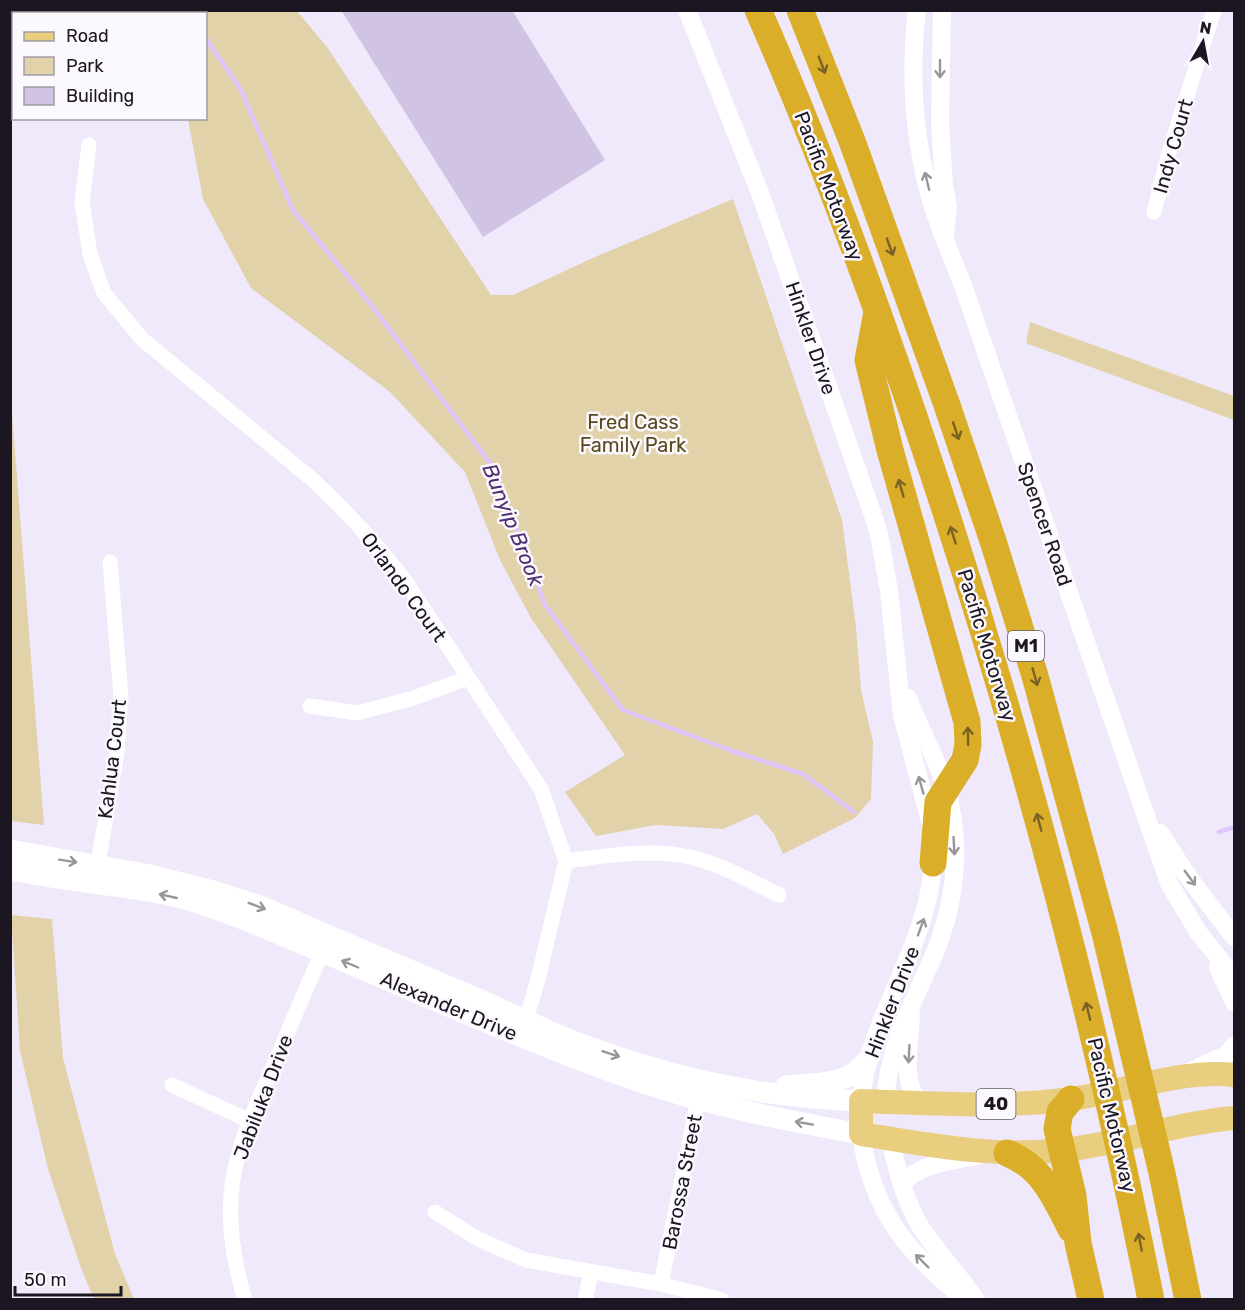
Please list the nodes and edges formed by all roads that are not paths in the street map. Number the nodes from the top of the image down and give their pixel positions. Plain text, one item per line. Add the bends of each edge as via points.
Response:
1 (687, 10) edge
2 (758, 10) edge
3 (800, 10) edge
4 (917, 10) edge
5 (942, 10) edge
6 (1214, 10) edge
7 (89, 145) dead end
8 (1154, 212) dead end
9 (945, 236) junction
10 (877, 311) junction
11 (110, 562) dead end
12 (898, 674) junction
13 (467, 678) junction
14 (310, 706) dead end
15 (946, 789) junction
16 (1146, 812) junction
17 (10, 850) edge
18 (566, 861) junction
19 (933, 863) junction
20 (10, 869) edge
21 (96, 875) junction
22 (779, 895) dead end
23 (1198, 932) junction
24 (1234, 938) edge
25 (326, 944) junction
26 (1234, 977) edge
27 (912, 1002) junction
28 (1234, 1002) edge
29 (521, 1028) junction
30 (1234, 1046) edge
31 (868, 1060) junction
32 (1234, 1075) edge
33 (1175, 1079) junction
34 (172, 1085) dead end
35 (706, 1088) junction
36 (1071, 1099) junction
37 (873, 1102) junction
38 (921, 1103) junction
39 (1234, 1118) edge
40 (250, 1121) junction
41 (861, 1134) junction
42 (890, 1139) junction
43 (1070, 1149) junction
44 (997, 1153) junction
45 (902, 1184) junction
46 (435, 1212) dead end
47 (1078, 1243) junction
48 (591, 1273) junction
49 (661, 1284) junction
50 (245, 1299) edge
51 (585, 1299) edge
52 (722, 1299) edge
53 (966, 1299) edge
54 (976, 1299) edge
55 (1091, 1299) edge
56 (1151, 1299) edge
57 (1188, 1299) edge

1 - 12 street, Hinkler Drive via 760,193 873,515 890,591
2 - 10 highway, Pacific Motorway / M1
3 -> 57 highway, Pacific Motorway / M1 via 852,141 947,405 1035,676 1105,933
9 -> 4 street, Spencer Road via 925,176 914,115
5 -> 9 street, Spencer Road via 940,121 948,207
6 - 8 street, Indy Court
7 - 13 street, Orlando Court via 82,202 90,255 111,303 142,339 313,480 353,519 406,582
9 - 16 street, Spencer Road
15 -> 10 highway via 967,755 967,722 868,360
56 -> 10 highway, Pacific Motorway / M1 via 1104,1074 1010,715 950,523
11 - 21 street, Kahlua Court via 121,696 117,753
12 - 15 street, Hinkler Drive
19 -> 12 street, Hinkler Drive via 929,815 904,724
13 - 14 street via 357,713
13 - 18 street, Orlando Court via 541,789
15 - 19 highway via 938,802
15 -> 27 street, Hinkler Drive via 954,838 953,891 942,934
16 - 23 street, Spencer Road via 1169,883
16 -> 24 street, Spencer Road
17 -> 21 main road, Alexander Drive / 40
18 - 22 street via 675,854 707,862
18 - 29 street via 538,979
31 -> 19 street, Hinkler Drive via 922,923
20 - 21 main road, Alexander Drive / 40
21 - 25 main road, Alexander Drive / 40 via 145,874 213,891 260,906
23 - 26 street, Spencer Road
23 - 28 street
25 - 29 main road, Alexander Drive / 40
25 - 40 street, Jabiluka Drive
27 - 37 street, Hinkler Drive
27 -> 38 street via 908,1075
29 - 35 main road, Alexander Drive / 40 via 608,1053
30 - 33 street via 1223,1057
31 - 35 main road via 847,1077 817,1083
31 - 37 street, Hinkler Drive
32 - 33 main road, 40
33 - 36 main road, 40
34 - 40 street
35 - 37 main road, Alexander Drive / 40
41 -> 35 main road, Alexander Drive / 40 via 760,1115
35 - 49 street, Barossa Street
36 - 38 main road, 40
36 - 43 highway via 1063,1107 1057,1129
37 - 38 main road, 40
37 - 41 main road, Hinkler Drive
37 - 42 main road, Hinkler Drive
39 - 43 main road, 40
40 - 50 street, Jabiluka Drive via 237,1157 230,1211 235,1267
41 - 42 main road, Alexander Drive / 40
53 -> 41 street, Hinkler Drive via 920,1260 892,1223 874,1185
42 - 44 main road, 40
42 - 45 street, Hinkler Drive
43 - 44 main road, 40
43 - 47 highway
44 - 45 street via 921,1169
44 - 47 highway via 1028,1163 1041,1177
45 - 54 street, Hinkler Drive via 920,1224
46 - 48 street via 507,1253
47 - 55 highway
48 - 49 street
48 - 51 street
49 - 52 street

